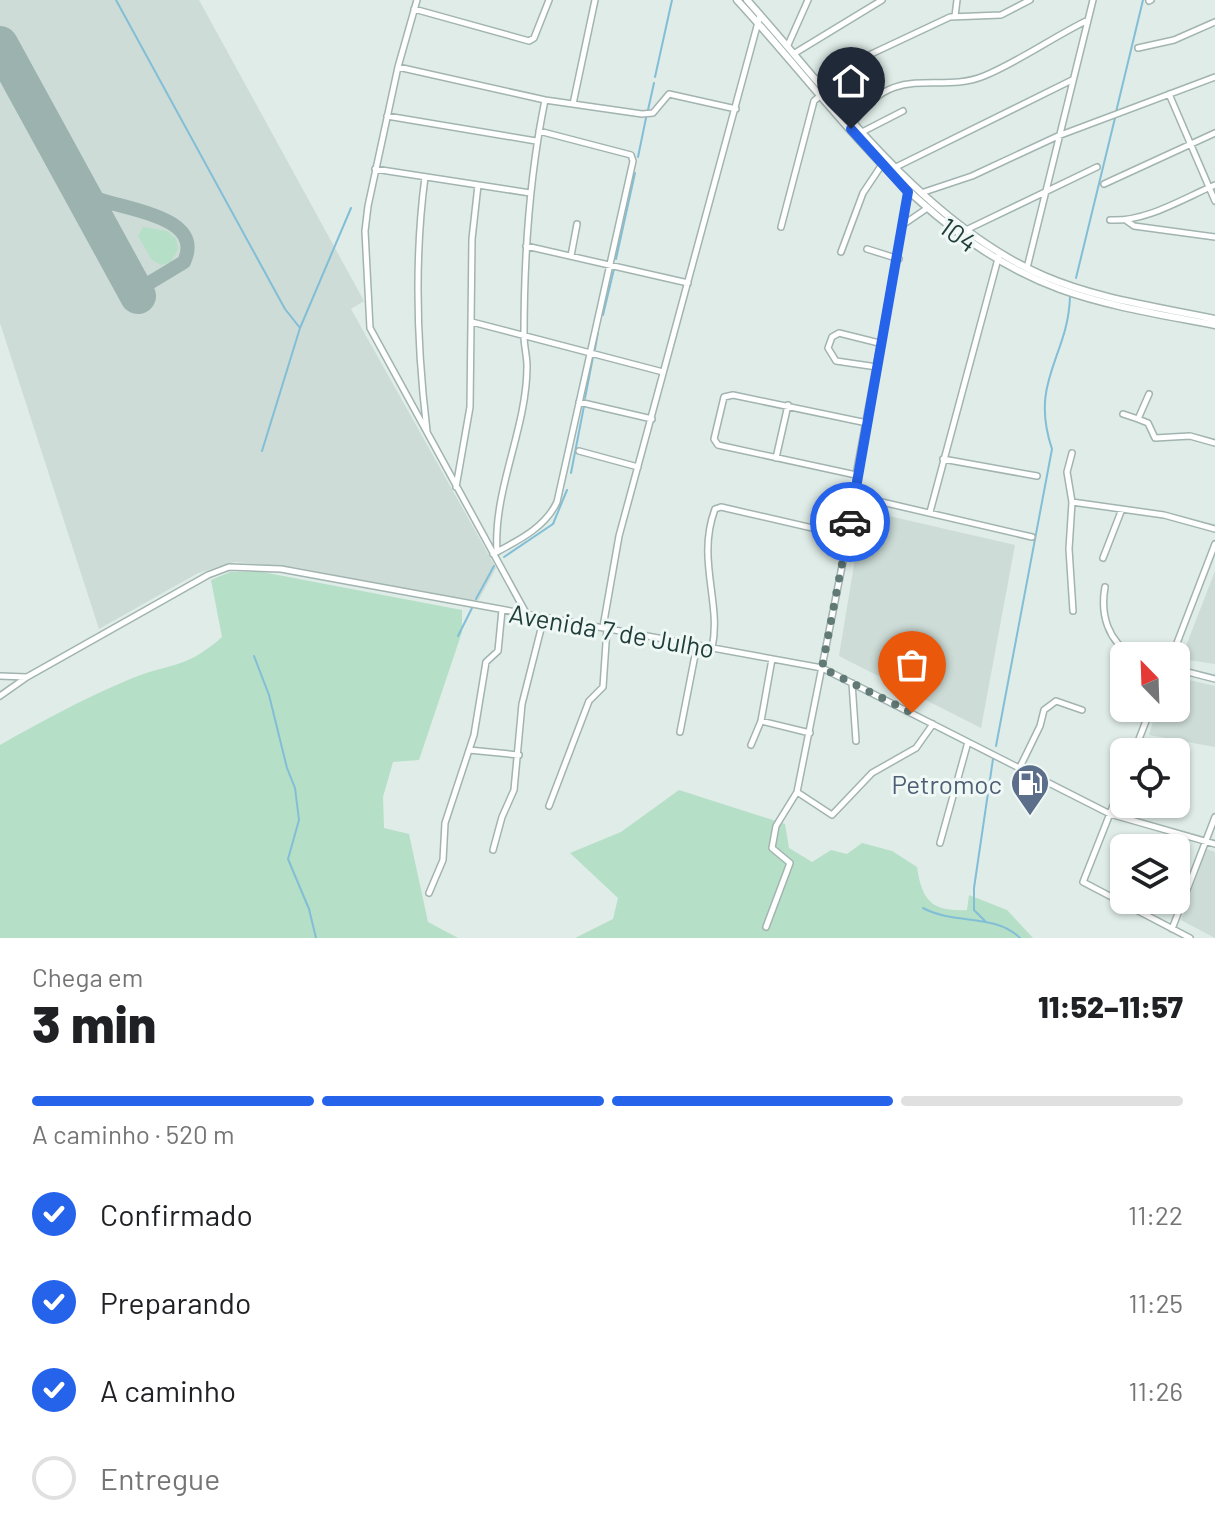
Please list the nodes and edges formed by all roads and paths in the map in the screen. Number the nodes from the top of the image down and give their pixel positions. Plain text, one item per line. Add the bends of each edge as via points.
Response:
1 (417, 0) edge
2 (549, 0) edge
3 (595, 0) edge
4 (737, 0) edge
5 (747, 0) edge
6 (808, 0) edge
7 (882, 0) edge
8 (957, 0) edge
9 (1030, 0) edge
10 (1093, 0) edge
11 (755, 3) edge
12 (414, 9) junction
13 (760, 15) junction
14 (955, 16) junction
15 (1088, 20) junction
16 (1215, 22) edge
17 (759, 24) junction
18 (788, 45) junction
19 (1138, 48) dead end
20 (795, 53) junction
21 (398, 67) junction
22 (1215, 77) edge
23 (818, 79) junction
24 (1072, 80) junction
25 (824, 92) junction
26 (1169, 94) junction
27 (545, 100) junction
28 (573, 104) junction
29 (736, 109) junction
30 (903, 111) dead end
31 (387, 116) junction
32 (855, 121) junction
33 (539, 131) junction
34 (864, 131) junction
35 (1215, 133) edge
36 (1058, 136) junction
37 (537, 141) junction
38 (1190, 144) junction
39 (883, 163) junction
40 (896, 167) junction
41 (1097, 167) dead end
42 (375, 169) junction
43 (425, 177) junction
44 (1104, 184) dead end
45 (478, 185) junction
46 (1212, 186) edge
47 (911, 190) junction
48 (1045, 190) junction
49 (530, 193) junction
50 (920, 193) junction
51 (1215, 201) edge
52 (926, 209) junction
53 (1110, 220) dead end
54 (1126, 220) junction
55 (577, 224) dead end
56 (902, 224) junction
57 (781, 227) dead end
58 (965, 231) junction
59 (1215, 237) edge
60 (526, 246) junction
61 (867, 249) dead end
62 (841, 252) dead end
63 (571, 256) junction
64 (998, 256) junction
65 (899, 259) junction
66 (611, 264) junction
67 (1027, 268) junction
68 (688, 283) junction
69 (1074, 290) junction
70 (1114, 301) junction
71 (1215, 319) edge
72 (472, 322) junction
73 (1215, 325) edge
74 (524, 339) junction
75 (879, 343) junction
76 (589, 352) junction
77 (877, 367) junction
78 (663, 372) junction
79 (1149, 394) dead end
80 (579, 402) junction
81 (788, 405) junction
82 (1123, 414) dead end
83 (652, 419) junction
84 (1138, 419) junction
85 (867, 423) junction
86 (427, 434) junction
87 (1215, 443) edge
88 (579, 451) dead end
89 (1072, 453) dead end
90 (776, 458) junction
91 (943, 459) junction
92 (638, 467) junction
93 (856, 475) junction
94 (1037, 476) dead end
95 (456, 487) junction
96 (856, 496) junction
97 (1072, 502) junction
98 (1122, 509) junction
99 (930, 512) junction
100 (1215, 529) edge
101 (847, 536) junction
102 (1032, 537) dead end
103 (1215, 544) edge
104 (495, 553) junction
105 (1103, 558) dead end
106 (1105, 587) dead end
107 (502, 610) junction
108 (1073, 611) dead end
109 (527, 614) junction
110 (544, 617) junction
111 (605, 627) junction
112 (1118, 642) edge
113 (1177, 642) edge
114 (697, 645) junction
115 (712, 648) junction
116 (772, 659) junction
117 (822, 668) junction
118 (1190, 673) edge
119 (0, 676) edge
120 (27, 677) junction
121 (1215, 679) edge
122 (852, 682) junction
123 (0, 696) edge
124 (1082, 710) dead end
125 (761, 721) junction
126 (933, 724) junction
127 (680, 732) dead end
128 (810, 733) junction
129 (856, 741) dead end
130 (968, 742) junction
131 (751, 745) dead end
132 (469, 750) junction
133 (519, 755) junction
134 (1020, 767) junction
135 (797, 792) junction
136 (549, 806) dead end
137 (1110, 814) joint
138 (1215, 817) edge
139 (1124, 818) edge
140 (1206, 841) junction
141 (940, 843) dead end
142 (1215, 844) edge
143 (493, 850) dead end
144 (429, 893) dead end
145 (766, 927) dead end
146 (1172, 929) junction
147 (1190, 938) edge

1 - 12 street
2 - 12 street via 529,41
3 - 28 street
4 - 17 street, 104
5 - 11 street
6 - 18 street
7 - 20 street
8 - 14 street
9 - 14 street via 1001,15
10 - 15 street
11 - 13 street
12 - 21 street
13 - 17 street
13 - 18 street
14 - 23 street
15 - 24 street
15 - 32 street via 978,78 902,85 870,102
16 - 19 street
17 - 25 street, 104
17 - 29 street
18 - 20 street
20 - 23 street
21 - 27 street
21 - 31 street
22 - 26 street
23 - 25 street
24 - 36 street
24 - 40 street
25 - 32 street
25 - 39 street, 104
25 - 57 street via 814,101
26 - 36 street
26 - 38 street
27 - 28 street
27 - 33 street
28 - 29 street via 650,114 669,94
29 - 68 street
30 - 34 street
31 - 37 street
31 - 42 street
32 - 34 street
33 - 37 street
33 - 66 street via 633,158
34 - 40 street
35 - 38 street
36 - 48 street
36 - 50 street via 972,176
37 - 49 street
38 - 44 street
38 - 46 street
39 - 47 street, 104
39 - 62 street via 863,193
40 - 47 street
41 - 48 street
42 - 43 street
42 - 86 street via 365,231 370,328
43 - 45 street
43 - 86 street via 419,311
45 - 49 street
45 - 72 street
46 - 51 street
46 - 54 street
47 - 50 street
47 - 52 street, 104
47 - 56 street
48 - 58 street
48 - 67 street
49 - 60 street
50 - 58 street
52 - 56 street
52 - 64 street, 104 via 963,239
53 - 54 street
54 - 59 street via 1134,226
55 - 63 street
56 - 65 street
58 - 64 street
60 - 63 street
60 - 74 street
61 - 65 street
63 - 66 street
64 - 67 street
64 - 69 street, 104
64 - 91 street
65 - 75 street
66 - 68 street
66 - 76 street
67 - 69 street
68 - 78 street
69 - 70 street, 104
70 - 71 street
70 - 73 street, 104
72 - 74 street
72 - 95 street via 470,407
74 - 76 street
74 - 104 street via 526,378
75 - 77 street
75 - 77 street via 839,333 828,348 836,361
76 - 78 street
76 - 80 street
77 - 85 street
78 - 83 street
79 - 84 street
80 - 83 street
80 - 104 street via 552,512
81 - 85 street
81 - 90 street
81 - 90 street via 729,395 721,403 714,439 718,445
82 - 84 street
83 - 92 street
84 - 87 street via 1148,423 1155,438 1190,436
85 - 93 street
86 - 95 street
88 - 92 street
89 - 97 street via 1067,472
90 - 93 street
91 - 94 street
91 - 99 street
92 - 111 street via 619,536
93 - 96 street
95 - 104 street
96 - 99 street
96 - 101 street
97 - 98 street
97 - 108 street
98 - 100 street
98 - 105 street
99 - 102 street
101 - 115 street via 715,509 706,561
101 - 117 street
103 - 113 street
104 - 109 street
106 - 112 street via 1104,613
107 - 109 street, Avenida 7 de Julho
107 - 120 street, Avenida 7 de Julho via 281,569 229,567
107 - 132 street via 500,646 486,662
109 - 110 street, Avenida 7 de Julho
110 - 111 street, Avenida 7 de Julho
110 - 133 street via 525,688
111 - 114 street, Avenida 7 de Julho
111 - 136 street via 603,687 589,701
114 - 115 street, Avenida 7 de Julho
114 - 127 street
115 - 116 street, Avenida 7 de Julho
116 - 117 street, Avenida 7 de Julho
116 - 125 street
117 - 122 street, Avenida 7 de Julho
117 - 128 street
118 - 121 street
119 - 120 street
120 - 123 street, Avenida 7 de Julho
122 - 126 street, Avenida 7 de Julho
122 - 129 street
124 - 134 street via 1056,701 1050,704
125 - 128 street
125 - 131 street
126 - 130 street, Avenida 7 de Julho
126 - 135 street via 916,748 872,773 835,814
128 - 135 street
130 - 134 street, Avenida 7 de Julho
130 - 141 street
132 - 133 street
132 - 144 street via 446,819 443,860
133 - 143 street via 514,790
134 - 137 street, Avenida 7 de Julho
135 - 145 street via 774,829 772,848 790,863
137 - 146 street via 1083,882
138 - 140 street
139 - 140 street, Avenida 7 de Julho
140 - 142 street, Avenida 7 de Julho
140 - 146 street
146 - 147 street

